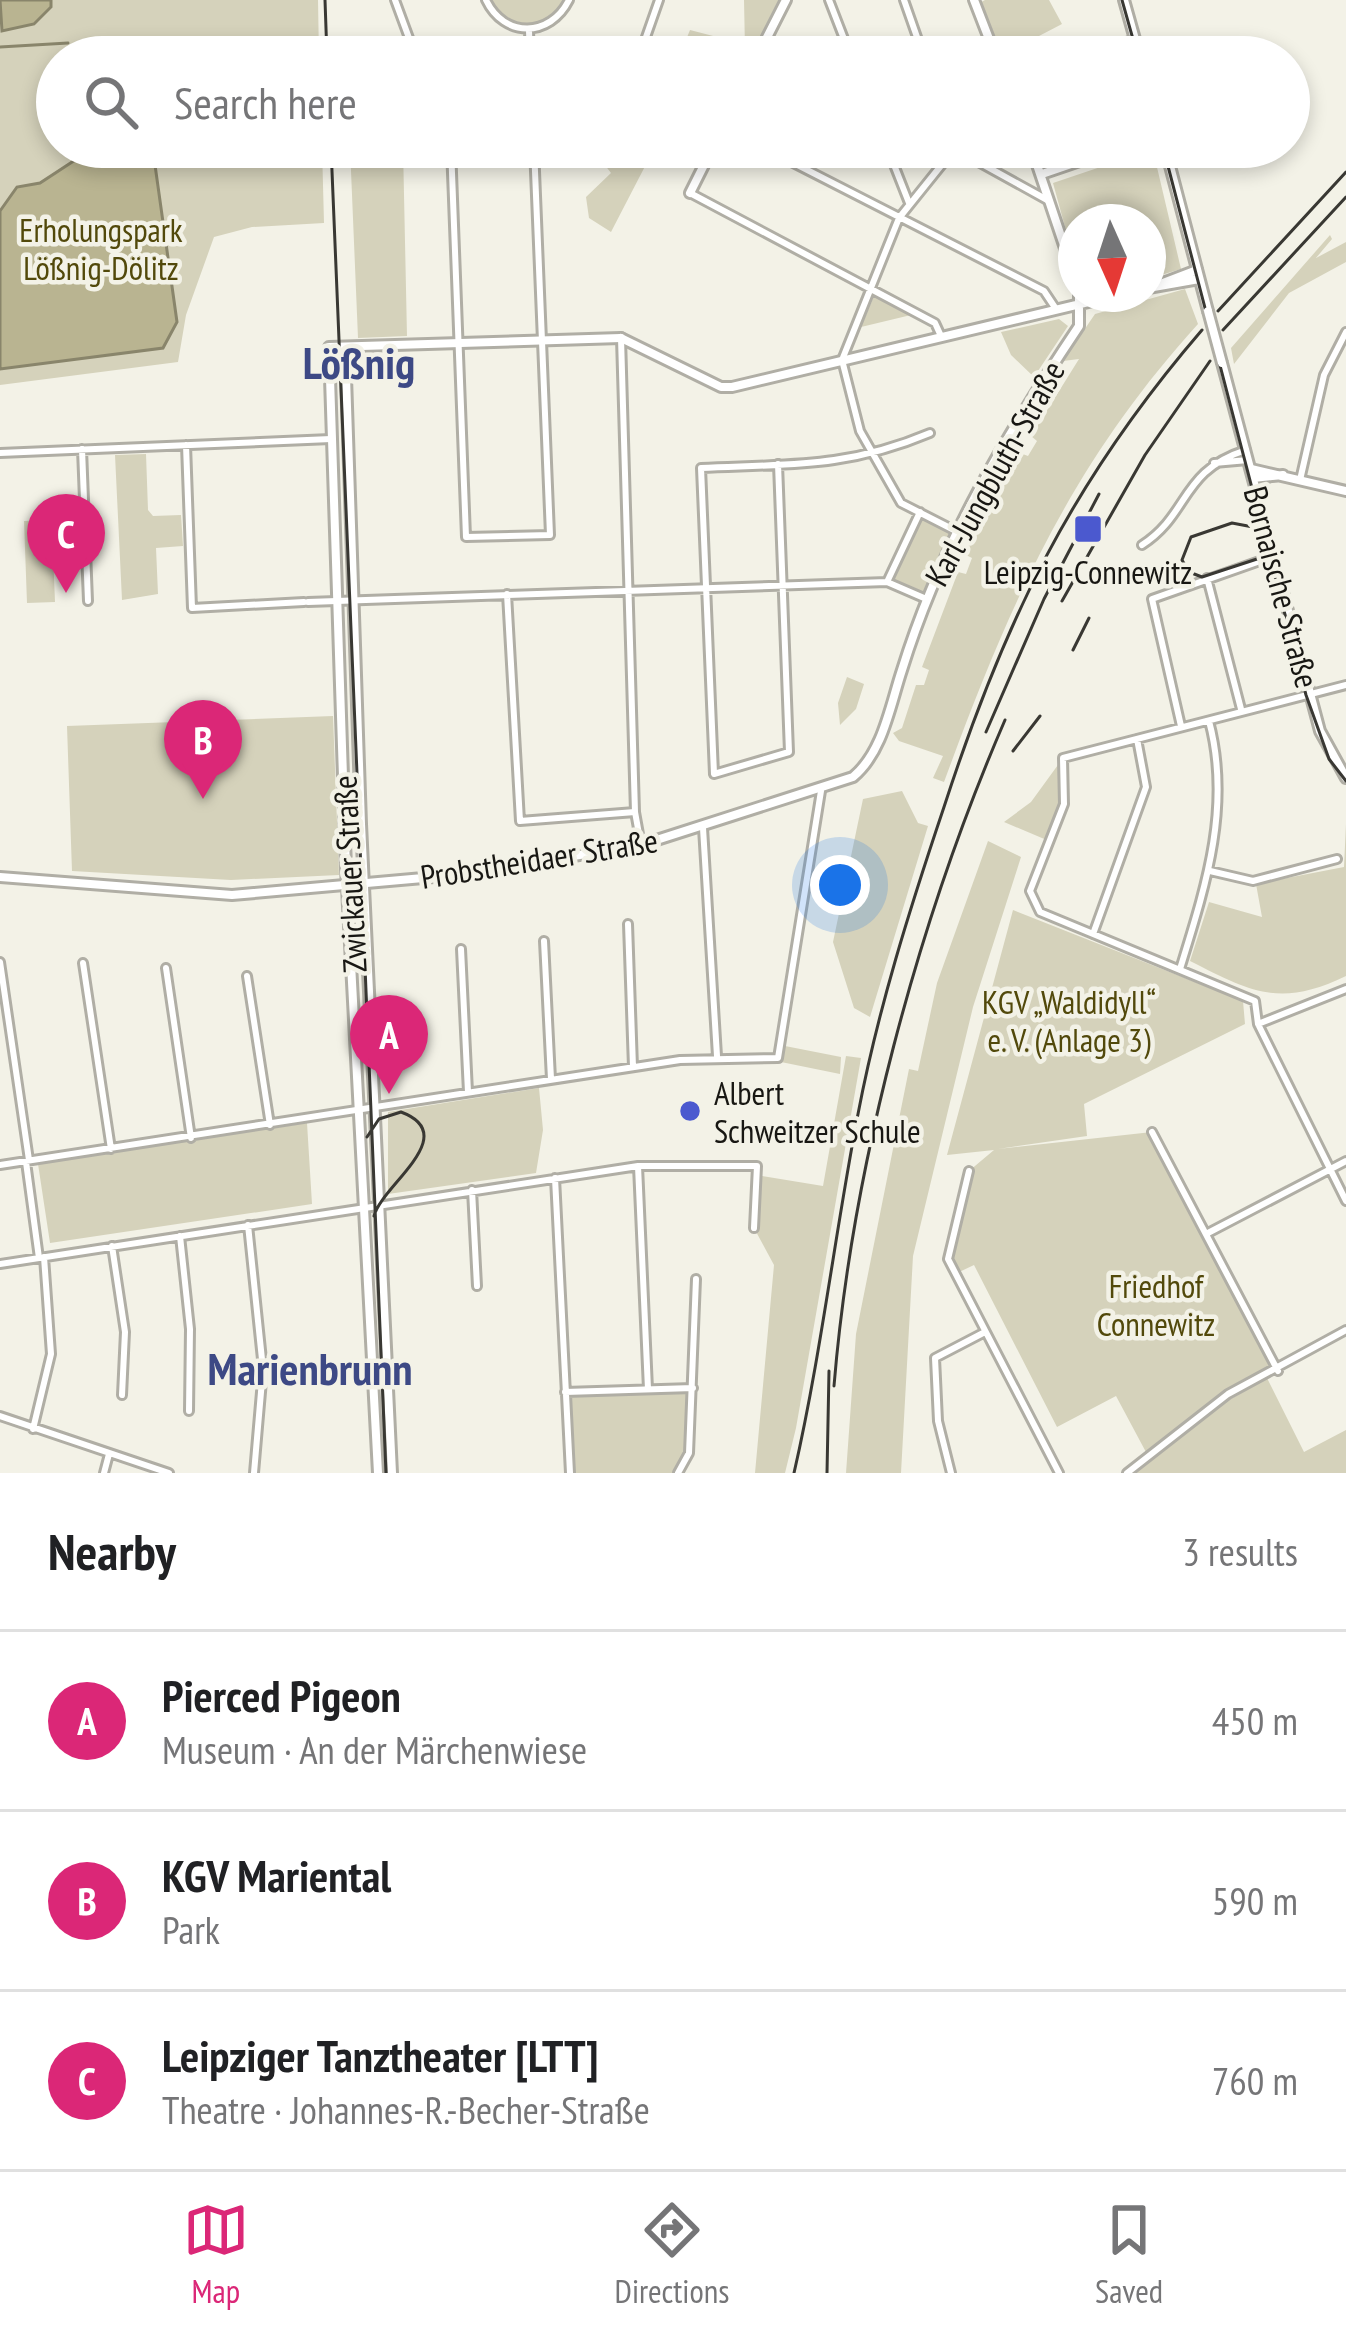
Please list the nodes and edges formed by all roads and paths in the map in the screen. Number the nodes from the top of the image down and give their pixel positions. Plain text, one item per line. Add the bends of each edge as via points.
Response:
1 (395, 0) edge
2 (486, 0) edge
3 (568, 0) edge
4 (659, 0) edge
5 (786, 0) edge
6 (830, 0) edge
7 (904, 0) edge
8 (974, 0) edge
9 (1124, 0) edge
10 (529, 29) junction
11 (408, 36) edge
12 (529, 36) edge
13 (646, 36) edge
14 (770, 36) edge
15 (843, 36) edge
16 (917, 36) edge
17 (988, 36) edge
18 (1134, 36) edge
19 (452, 168) edge
20 (535, 168) edge
21 (702, 168) edge
22 (802, 168) edge
23 (895, 168) edge
24 (938, 168) edge
25 (990, 168) edge
26 (1040, 168) edge
27 (1060, 168) edge
28 (1170, 168) edge
29 (1042, 174) junction
30 (690, 194) joint
31 (909, 202) junction
32 (1052, 203) junction
33 (899, 218) junction
34 (1058, 222) edge
35 (1198, 274) junction
36 (1166, 283) edge
37 (869, 285) junction
38 (1056, 309) joint
39 (1080, 312) edge
40 (1346, 332) edge
41 (941, 336) junction
42 (621, 338) junction
43 (542, 339) junction
44 (459, 342) junction
45 (345, 347) junction
46 (842, 360) junction
47 (930, 433) dead end
48 (332, 440) junction
49 (186, 445) junction
50 (82, 449) junction
51 (0, 453) edge
52 (874, 457) junction
53 (778, 464) junction
54 (1250, 464) junction
55 (1300, 480) junction
56 (1346, 492) edge
57 (920, 512) junction
58 (954, 530) junction
59 (1142, 545) dead end
60 (1274, 556) junction
61 (1207, 578) junction
62 (887, 582) junction
63 (783, 585) junction
64 (707, 587) junction
65 (629, 591) junction
66 (507, 594) junction
67 (924, 598) junction
68 (354, 600) junction
69 (88, 601) dead end
70 (336, 601) junction
71 (1346, 685) edge
72 (1309, 694) junction
73 (1241, 710) junction
74 (1208, 719) junction
75 (1181, 726) junction
76 (1137, 739) junction
77 (853, 777) joint
78 (1346, 778) edge
79 (821, 790) junction
80 (635, 812) junction
81 (703, 827) junction
82 (641, 845) junction
83 (1337, 859) dead end
84 (1210, 871) junction
85 (0, 877) edge
86 (364, 885) junction
87 (348, 886) junction
88 (628, 924) dead end
89 (1093, 934) junction
90 (544, 941) dead end
91 (461, 949) dead end
92 (0, 962) edge
93 (82, 962) dead end
94 (166, 968) dead end
95 (1180, 970) junction
96 (247, 976) dead end
97 (1346, 989) edge
98 (1259, 1028) junction
99 (717, 1056) junction
100 (633, 1067) junction
101 (551, 1079) junction
102 (468, 1092) junction
103 (374, 1109) junction
104 (359, 1112) junction
105 (270, 1125) junction
106 (1152, 1132) dead end
107 (191, 1138) junction
108 (111, 1149) junction
109 (28, 1161) junction
110 (1346, 1161) edge
111 (0, 1165) edge
112 (638, 1166) junction
113 (1330, 1169) junction
114 (969, 1171) dead end
115 (555, 1178) junction
116 (472, 1190) junction
117 (1346, 1201) edge
118 (380, 1204) junction
119 (363, 1207) junction
120 (248, 1225) junction
121 (754, 1228) dead end
122 (1206, 1234) junction
123 (180, 1236) junction
124 (112, 1246) junction
125 (42, 1257) junction
126 (0, 1264) edge
127 (696, 1279) dead end
128 (476, 1286) dead end
129 (1346, 1330) edge
130 (986, 1333) junction
131 (1277, 1371) junction
132 (693, 1388) junction
133 (648, 1389) junction
134 (565, 1392) junction
135 (122, 1395) dead end
136 (189, 1411) dead end
137 (0, 1416) edge
138 (33, 1429) junction
139 (109, 1454) junction
140 (104, 1473) edge
141 (169, 1473) edge
142 (254, 1473) edge
143 (378, 1473) edge
144 (392, 1473) edge
145 (570, 1473) edge
146 (678, 1473) edge
147 (951, 1473) edge
148 (1059, 1473) edge
149 (1127, 1473) edge

1 - 11 street
2 - 10 street via 502,22
3 - 10 street via 551,22
4 - 13 street
5 - 14 main road
6 - 15 street
7 - 16 street
8 - 17 main road
9 - 18 main road
10 - 12 street
19 - 44 street
20 - 43 street
21 - 30 main road
22 - 33 street
23 - 31 street
24 - 31 street
25 - 32 street
26 - 29 main road
27 - 29 main road
28 - 35 main road, Bornaische Straße
29 - 32 main road
30 - 37 street
31 - 33 street
32 - 34 main road
33 - 37 street
33 - 38 street via 1044,291
35 - 36 main road
35 - 54 main road, Bornaische Straße, bridge
37 - 41 street via 935,322
37 - 46 street
38 - 41 main road
39 - 58 main road, Karl-Jungbluth-Straße
40 - 55 street via 1324,375
41 - 46 main road
42 - 43 main road
42 - 46 main road via 721,387
42 - 65 street
43 - 44 main road
43 - 44 street via 550,535 466,538
44 - 45 main road
45 - 48 main road, Zwickauer Straße via 329,347
45 - 68 main road, Zwickauer Straße
46 - 52 street
47 - 52 street
48 - 49 street
48 - 70 main road, Zwickauer Straße
49 - 50 street
49 - 70 street via 192,608
50 - 51 street
50 - 69 street
52 - 53 street
52 - 57 street via 901,503
53 - 63 street
53 - 64 street via 701,468
54 - 55 main road
54 - 59 street, Bornaische Straße via 1211,463
54 - 60 main road, Bornaische Straße
55 - 56 main road
57 - 58 street
57 - 62 street
58 - 67 main road, Karl-Jungbluth-Straße
60 - 61 street
60 - 72 main road, Bornaische Straße
61 - 73 street
61 - 75 street via 1152,599
62 - 63 street
62 - 67 street
63 - 64 street
63 - 64 street via 789,752 714,774
64 - 65 street
65 - 66 street
65 - 80 street
66 - 68 street
66 - 80 street via 520,821
67 - 77 main road, Karl-Jungbluth-Straße via 873,754
68 - 70 street
68 - 86 main road, Zwickauer Straße
70 - 87 main road, Zwickauer Straße
71 - 72 street
72 - 73 street
72 - 78 main road, Bornaische Straße via 1325,746
73 - 74 street
74 - 75 street
74 - 84 street via 1218,806
75 - 76 street
76 - 89 street via 1146,787
76 - 89 street via 1063,758 1064,805 1030,891 1040,913
77 - 79 main road, Probstheidaer Straße
79 - 81 main road, Probstheidaer Straße
79 - 99 street via 778,1058
80 - 82 street
81 - 82 main road, Probstheidaer Straße
81 - 99 street
82 - 86 main road, Probstheidaer Straße
83 - 84 street via 1253,881
84 - 95 street
85 - 87 main road, Probstheidaer Straße via 232,895
86 - 87 main road, Probstheidaer Straße
86 - 103 main road, Zwickauer Straße
87 - 104 main road, Zwickauer Straße
88 - 100 street
89 - 95 street
90 - 101 street
91 - 102 street
92 - 109 street
93 - 108 street
94 - 107 street
95 - 98 street via 1255,1001
96 - 105 street
97 - 98 street
98 - 113 street
99 - 100 street
100 - 101 street
101 - 102 street
102 - 103 street
103 - 104 street
103 - 118 main road, Zwickauer Straße
104 - 105 street
104 - 119 main road, Zwickauer Straße
105 - 107 street
106 - 122 street
107 - 108 street
108 - 109 street
109 - 111 street
109 - 125 street
110 - 113 street
112 - 115 street
112 - 121 street via 757,1166
112 - 133 street
113 - 117 street
113 - 122 street
114 - 130 street via 948,1259
115 - 116 street
115 - 134 street
116 - 118 street
116 - 128 street
118 - 119 street
118 - 144 main road, Zwickauer Straße
119 - 120 street
119 - 143 main road, Zwickauer Straße
120 - 123 street
120 - 142 street via 262,1369
122 - 131 street
123 - 124 street
123 - 136 street
124 - 125 street
124 - 135 street via 125,1332
125 - 126 street
125 - 138 street via 51,1354
127 - 132 street
129 - 131 street
130 - 147 street via 935,1358
130 - 148 street
131 - 149 street via 1228,1394
132 - 133 street
132 - 146 street via 689,1453
133 - 134 street
134 - 145 street
137 - 138 street
138 - 139 street
139 - 140 street
139 - 141 street

